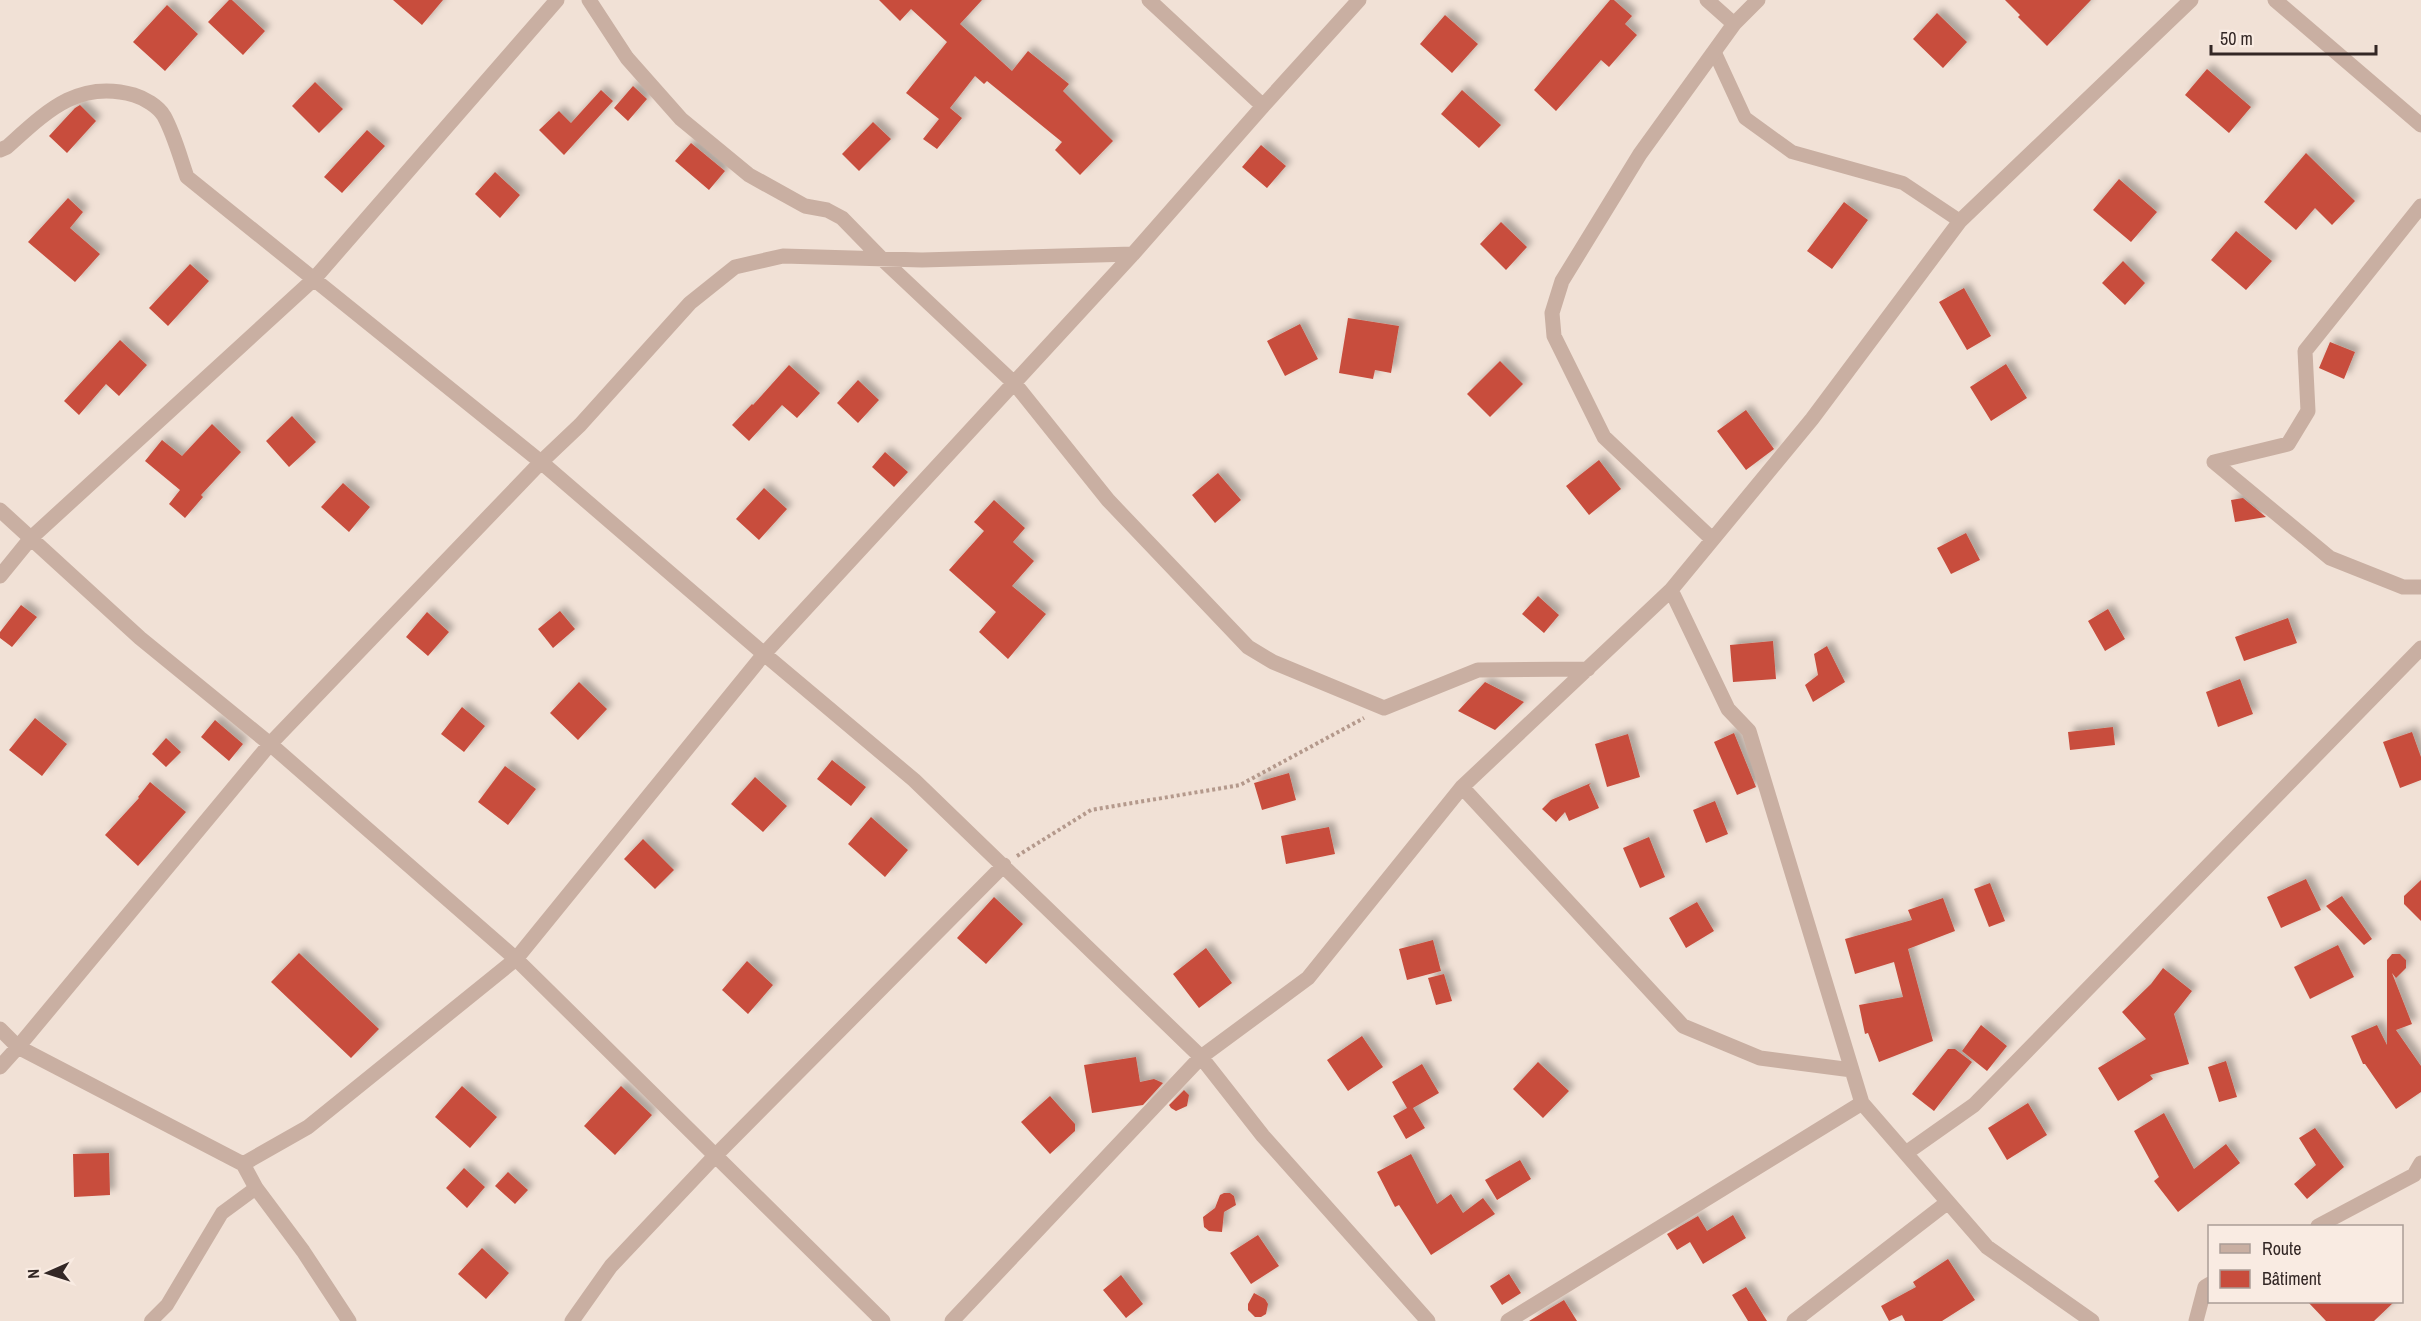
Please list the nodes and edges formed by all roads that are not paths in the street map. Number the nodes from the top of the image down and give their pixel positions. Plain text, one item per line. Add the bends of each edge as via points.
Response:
1 (556, 0) edge
2 (589, 0) edge
3 (1149, 0) edge
4 (1359, 0) edge
5 (1707, 0) edge
6 (1758, 0) edge
7 (2192, 0) edge
8 (2275, 0) edge
9 (1734, 24) junction
10 (1715, 53) junction
11 (1263, 106) junction
12 (2421, 124) edge
13 (0, 150) edge
14 (2421, 206) edge
15 (1960, 221) junction
16 (1133, 254) junction
17 (881, 258) junction
18 (314, 279) junction
19 (1015, 384) junction
20 (541, 462) junction
21 (0, 510) edge
22 (31, 538) junction
23 (1712, 539) junction
24 (0, 576) edge
25 (2421, 586) edge
26 (1671, 590) junction
27 (2421, 648) edge
28 (764, 654) junction
29 (1588, 669) junction
30 (270, 744) junction
31 (1462, 786) junction
32 (1004, 865) junction
33 (516, 959) junction
34 (0, 1029) edge
35 (18, 1047) junction
36 (1201, 1057) junction
37 (0, 1067) edge
38 (1852, 1070) junction
39 (1862, 1102) junction
40 (1906, 1153) junction
41 (715, 1156) junction
42 (2421, 1163) edge
43 (243, 1164) junction
44 (256, 1188) junction
45 (1948, 1202) junction
46 (2322, 1225) edge
47 (2208, 1285) edge
48 (151, 1321) edge
49 (349, 1321) edge
50 (572, 1321) edge
51 (883, 1321) edge
52 (952, 1321) edge
53 (1428, 1321) edge
54 (1508, 1321) edge
55 (1794, 1321) edge
56 (2092, 1321) edge
57 (2196, 1321) edge

1 - 18 street
2 - 17 street via 627,58 681,119 749,175 805,206 842,218
3 - 11 street
4 - 11 street
5 - 9 street
6 - 9 street
7 - 15 street
8 - 12 street
9 - 10 street
10 - 15 lane via 1744,118 1792,152 1903,183
10 - 23 street via 1640,154 1562,281 1552,313 1554,336 1604,437
11 - 16 street
13 - 18 street via 66,99 96,91 145,99 163,114 187,177
14 - 25 street via 2305,351 2308,411 2288,444 2214,462 2330,558 2403,587
15 - 23 street via 1812,418
16 - 17 street
16 - 19 street
17 - 19 street
17 - 20 street via 783,256 735,267 690,303
18 - 20 street
18 - 22 street
19 - 28 street
19 - 29 street via 1108,500 1248,647 1273,662 1384,708 1478,670
20 - 28 street
20 - 30 street
21 - 22 street
22 - 24 street
22 - 30 street via 140,638
23 - 26 street
26 - 29 street
26 - 38 street via 1728,709 1749,731
27 - 40 street via 1974,1105
28 - 32 street via 914,780
28 - 33 street
29 - 31 street
30 - 33 street
30 - 35 street
31 - 36 street via 1308,978
31 - 38 street via 1683,1026 1760,1058
32 - 36 street
32 - 41 street
33 - 41 street
33 - 43 street via 308,1127
34 - 35 street
35 - 37 street
35 - 43 street
36 - 52 street
36 - 53 street via 1263,1136
38 - 39 street
39 - 40 street
39 - 54 street
40 - 45 street
41 - 50 street via 611,1266
41 - 51 street
42 - 46 street via 2414,1175
43 - 44 street
44 - 48 lane via 222,1213 166,1305
44 - 49 street
45 - 55 street
45 - 56 street via 1986,1247
47 - 57 street

